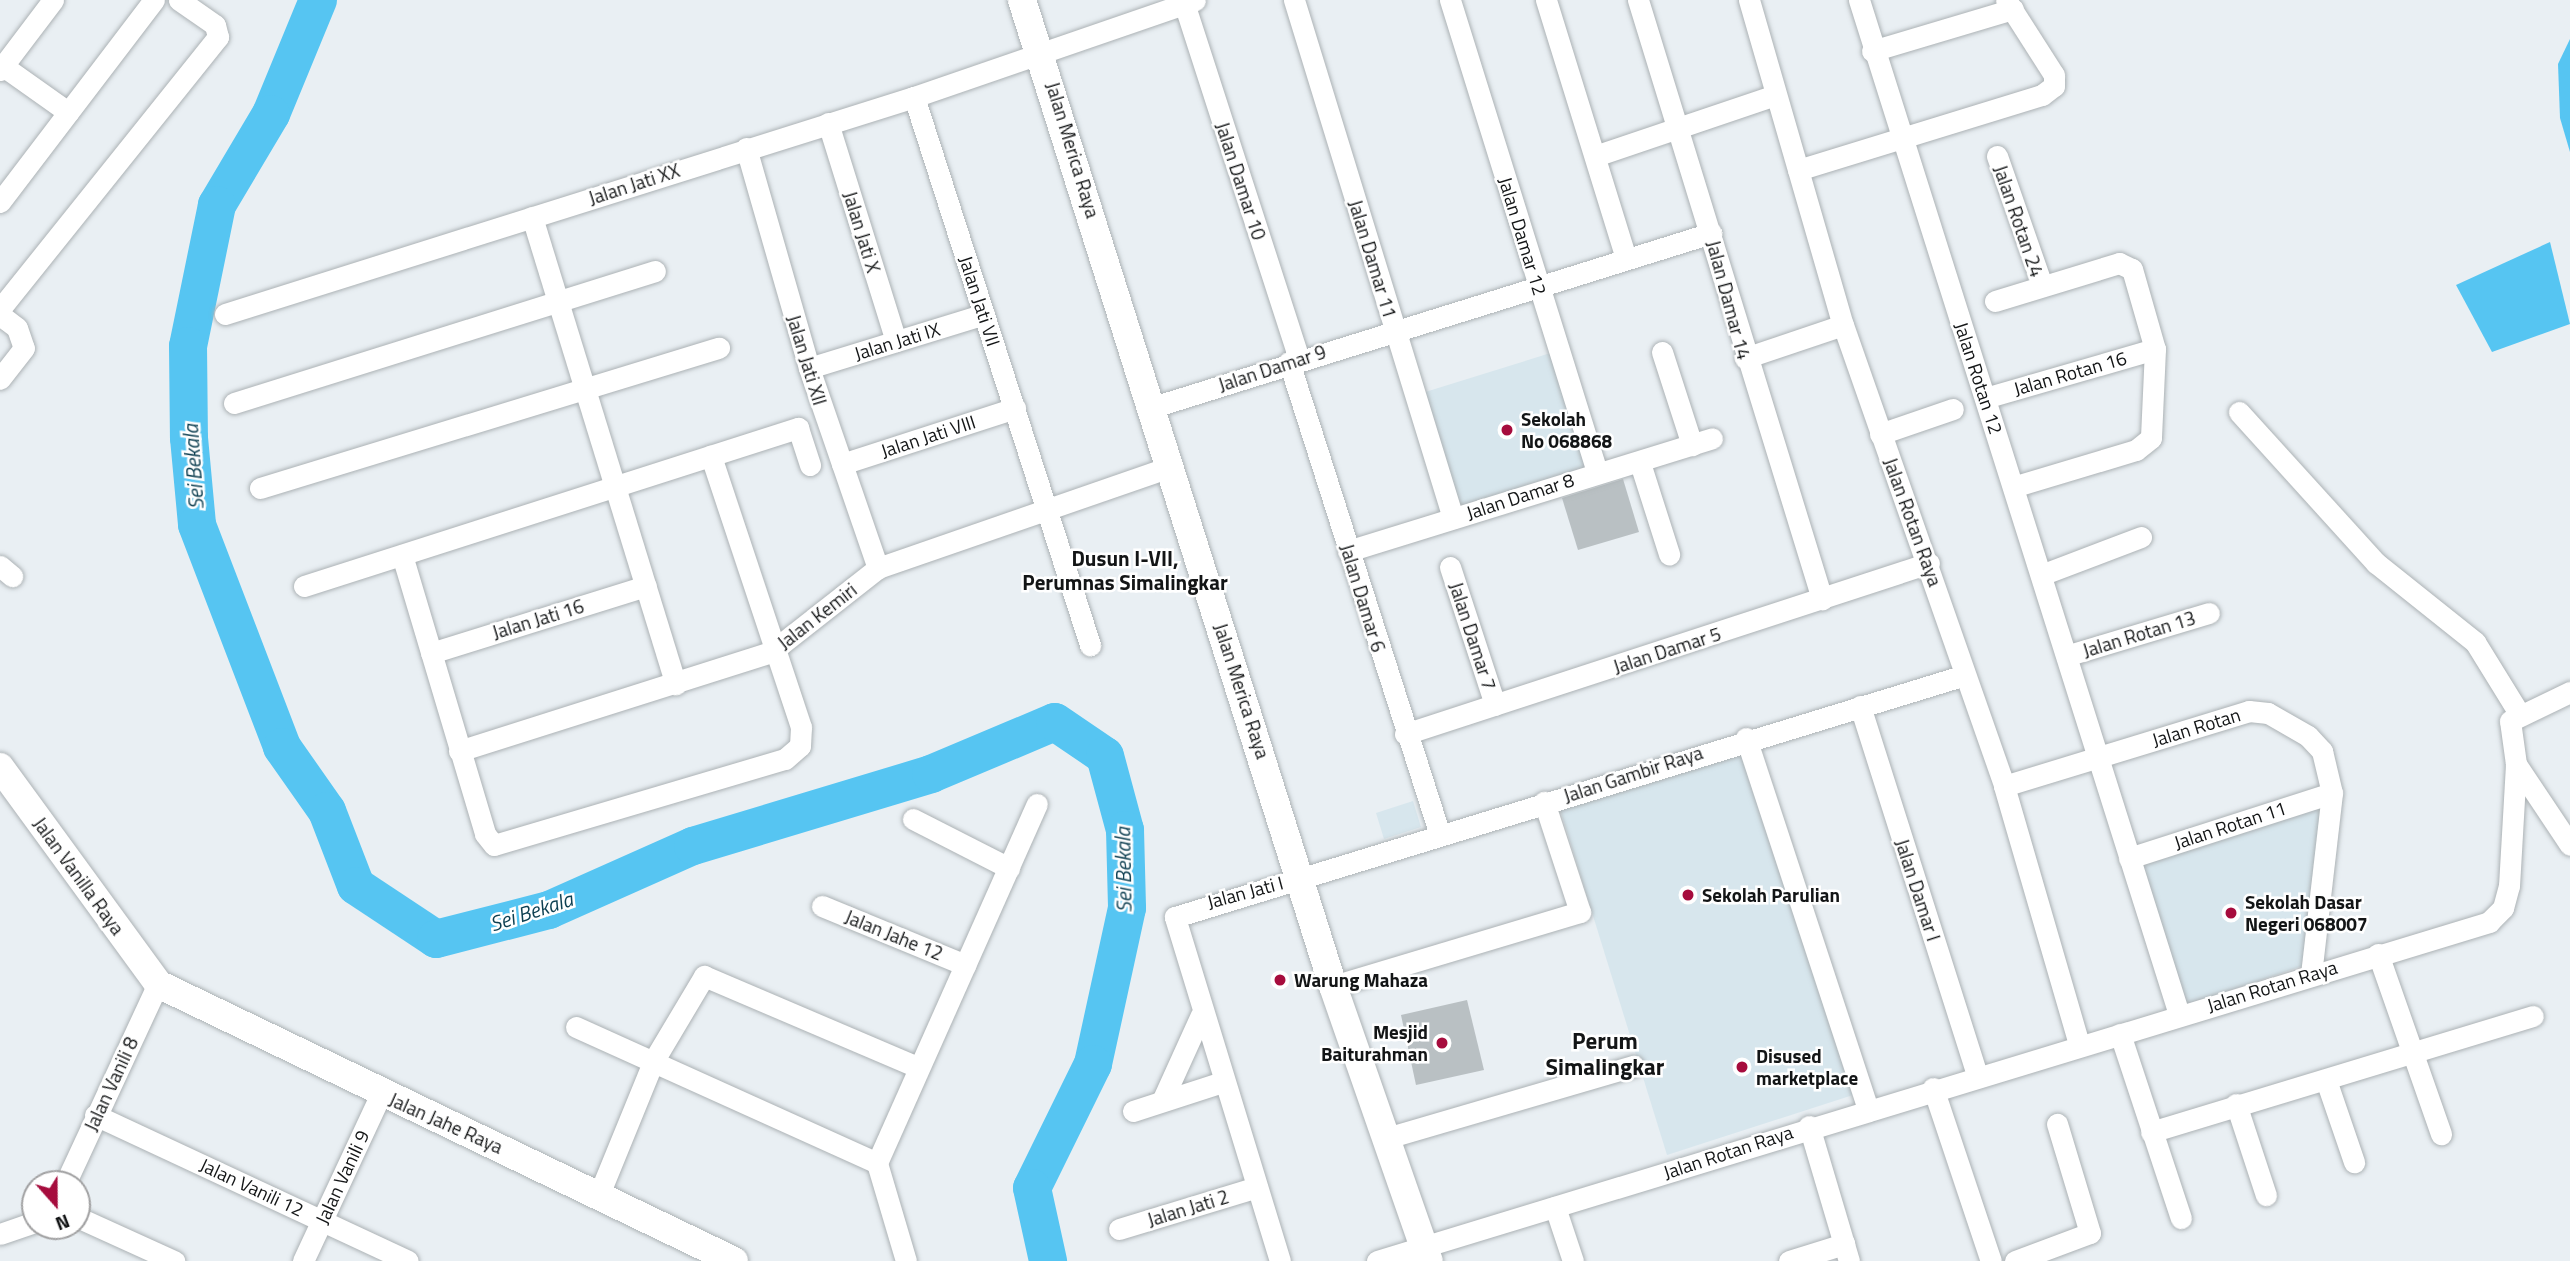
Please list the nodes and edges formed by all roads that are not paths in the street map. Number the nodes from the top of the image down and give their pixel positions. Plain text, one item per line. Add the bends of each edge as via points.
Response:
1 (53, 0) edge
2 (155, 0) edge
3 (179, 0) edge
4 (1022, 0) edge
5 (1294, 0) edge
6 (1450, 0) edge
7 (1546, 0) edge
8 (1638, 0) edge
9 (1749, 0) edge
10 (1859, 0) edge
11 (1189, 2) edge
12 (2009, 5) edge
13 (1872, 51) junction
14 (1043, 52) junction
15 (2, 68) edge
16 (1775, 95) junction
17 (914, 97) junction
18 (68, 112) junction
19 (828, 123) junction
20 (1678, 128) junction
21 (1903, 134) junction
22 (746, 148) junction
23 (1595, 156) junction
24 (1997, 156) dead end
25 (1798, 170) junction
26 (0, 202) edge
27 (532, 217) junction
28 (1711, 233) junction
29 (1626, 258) junction
30 (655, 271) dead end
31 (1538, 284) junction
32 (2042, 285) junction
33 (1995, 301) dead end
34 (561, 302) junction
35 (0, 309) edge
36 (225, 314) dead end
37 (984, 314) junction
38 (0, 315) edge
39 (1843, 325) junction
40 (1394, 327) junction
41 (896, 341) junction
42 (719, 348) dead end
43 (2155, 349) junction
44 (1662, 352) dead end
45 (1745, 358) junction
46 (1294, 361) junction
47 (809, 368) junction
48 (0, 379) edge
49 (585, 391) junction
50 (1985, 398) junction
51 (234, 403) dead end
52 (1014, 408) junction
53 (1150, 408) junction
54 (1954, 409) dead end
55 (2239, 412) dead end
56 (1880, 434) junction
57 (711, 456) junction
58 (1640, 463) junction
59 (842, 464) junction
60 (810, 465) dead end
61 (1168, 467) junction
62 (1597, 471) junction
63 (2013, 487) junction
64 (260, 488) dead end
65 (614, 488) junction
66 (1044, 506) junction
67 (1453, 518) junction
68 (2141, 537) dead end
69 (1348, 551) junction
70 (1669, 554) dead end
71 (402, 555) junction
72 (1928, 563) junction
73 (878, 568) junction
74 (1450, 568) dead end
75 (2041, 575) junction
76 (304, 586) dead end
77 (646, 586) junction
78 (1822, 599) junction
79 (2209, 613) dead end
80 (1090, 645) dead end
81 (771, 652) junction
82 (431, 653) junction
83 (2069, 655) junction
84 (1965, 674) junction
85 (676, 684) junction
86 (2570, 692) edge
87 (1495, 705) junction
88 (1860, 706) junction
89 (2519, 715) junction
90 (1405, 734) junction
91 (1746, 738) junction
92 (459, 751) junction
93 (2101, 756) junction
94 (2516, 764) junction
95 (0, 767) edge
96 (2004, 786) junction
97 (2332, 793) junction
98 (1544, 802) junction
99 (1037, 804) dead end
100 (913, 819) dead end
101 (1439, 832) junction
102 (2570, 845) edge
103 (2129, 858) junction
104 (1009, 869) junction
105 (1303, 876) junction
106 (822, 906) dead end
107 (2378, 954) junction
108 (965, 965) junction
109 (2311, 975) junction
110 (159, 984) junction
111 (1333, 986) junction
112 (2179, 1014) junction
113 (1202, 1015) junction
114 (2533, 1016) dead end
115 (576, 1027) dead end
116 (2120, 1034) junction
117 (2079, 1044) junction
118 (2411, 1056) junction
119 (654, 1060) junction
120 (1634, 1066) dead end
121 (917, 1067) junction
122 (1977, 1075) junction
123 (2326, 1080) junction
124 (1222, 1082) junction
125 (1933, 1088) junction
126 (381, 1094) junction
127 (1162, 1101) junction
128 (2236, 1104) junction
129 (1868, 1109) junction
130 (1133, 1111) dead end
131 (95, 1115) junction
132 (2057, 1124) dead end
133 (1809, 1126) junction
134 (2151, 1132) junction
135 (2441, 1134) dead end
136 (1387, 1138) junction
137 (2354, 1162) dead end
138 (877, 1163) junction
139 (71, 1170) edge
140 (1257, 1187) junction
141 (600, 1192) junction
142 (2266, 1195) dead end
143 (1555, 1207) junction
144 (2181, 1219) dead end
145 (323, 1220) junction
146 (91, 1223) edge
147 (21, 1227) edge
148 (1119, 1229) dead end
149 (0, 1234) edge
150 (1426, 1253) edge
151 (1847, 1253) edge
152 (174, 1261) edge
153 (303, 1261) edge
154 (408, 1261) edge
155 (734, 1261) edge
156 (906, 1261) edge
157 (1280, 1261) edge
158 (1377, 1261) edge
159 (1573, 1261) edge
160 (1789, 1261) edge
161 (1991, 1261) edge
162 (2015, 1261) edge

1 - 15 street
2 - 18 street
3 - 35 street via 215,24 218,37
4 - 14 street, Jalan Merica Raya
5 - 40 street, Jalan Damar 11
6 - 31 street, Jalan Damar 12
7 - 23 street
8 - 20 street, Jalan Damar 14
9 - 16 street, Jalan Rotan Raya
10 - 13 street, Jalan Rotan 12
11 - 14 street, Jalan Jati XX
11 - 46 street, Jalan Damar 10
12 - 13 street
12 - 21 street via 2054,75 2054,86 2042,95
13 - 21 street, Jalan Rotan 12
14 - 17 street, Jalan Jati XX
14 - 53 street, Jalan Merica Raya
15 - 18 street
16 - 20 street
16 - 25 street, Jalan Rotan Raya
17 - 19 street, Jalan Jati XX
17 - 37 street, Jalan Jati VII
18 - 26 street
19 - 22 street, Jalan Jati XX
19 - 41 street, Jalan Jati X
20 - 23 street
20 - 28 street, Jalan Damar 14
21 - 25 street
21 - 50 street, Jalan Rotan 12
22 - 27 street, Jalan Jati XX
22 - 47 street, Jalan Jati XII
23 - 29 street
24 - 32 street, Jalan Rotan 24
25 - 39 street, Jalan Rotan Raya
27 - 34 street
27 - 36 street, Jalan Jati XX
28 - 29 street
28 - 45 street, Jalan Damar 14
29 - 31 street
30 - 34 street
31 - 40 street, Jalan Damar 9
31 - 62 street, Jalan Damar 12
32 - 33 street
32 - 43 street via 2105,264 2132,269
34 - 49 street
34 - 51 street
37 - 41 street, Jalan Jati IX
37 - 52 street, Jalan Jati VII
38 - 48 street via 18,328 24,348
39 - 45 street
39 - 56 street, Jalan Rotan Raya
40 - 46 street, Jalan Damar 9
40 - 67 street, Jalan Damar 11
41 - 47 street, Jalan Jati IX
42 - 49 street
43 - 50 street, Jalan Rotan 16
43 - 63 street via 2151,438 2136,450
44 - 58 street, Jalan Damar 8 via 1702,442
45 - 78 street, Jalan Damar 14
46 - 53 street, Jalan Damar 9
46 - 69 street, Jalan Damar 6
47 - 59 street, Jalan Jati XII
49 - 64 street
49 - 65 street
50 - 63 street, Jalan Rotan 12
52 - 59 street, Jalan Jati VIII
52 - 66 street, Jalan Jati VII
53 - 61 street, Jalan Merica Raya
54 - 56 street
55 - 89 street via 2376,563 2475,642
56 - 72 street, Jalan Rotan Raya
57 - 60 street via 798,428
57 - 65 street
57 - 81 street
58 - 62 street, Jalan Damar 8
58 - 70 street
59 - 73 street, Jalan Jati XII
61 - 66 street, Jalan Kemiri
61 - 105 street, Jalan Merica Raya
62 - 67 street, Jalan Damar 8
63 - 75 street, Jalan Rotan 12
65 - 71 street
65 - 77 street
66 - 73 street, Jalan Kemiri
66 - 80 street, Jalan Jati VII
67 - 69 street, Jalan Damar 8
68 - 75 street
69 - 90 street, Jalan Damar 6
71 - 76 street
71 - 82 street
72 - 78 street, Jalan Damar 5
72 - 84 street, Jalan Rotan Raya
73 - 81 street, Jalan Kemiri
74 - 87 street, Jalan Damar 7
75 - 83 street, Jalan Rotan 12
77 - 82 street, Jalan Jati 16
77 - 85 street
78 - 87 street, Jalan Damar 5
79 - 83 street, Jalan Rotan 13
81 - 85 street, Jalan Kemiri
81 - 92 street via 801,727 800,746 785,759 494,845 485,834
82 - 92 street
83 - 93 street, Jalan Rotan 12
84 - 88 street, Jalan Gambir Raya
84 - 96 street, Jalan Rotan Raya
85 - 92 street, Jalan Kemiri
86 - 89 street
87 - 90 street, Jalan Damar 5
88 - 91 street, Jalan Gambir Raya
88 - 122 street, Jalan Damar I
89 - 94 street via 2508,730
90 - 101 street, Jalan Damar 6
91 - 98 street, Jalan Gambir Raya
91 - 129 street
93 - 96 street, Jalan Rotan
93 - 97 street, Jalan Rotan via 2249,711 2268,713 2322,751
93 - 103 street, Jalan Rotan 12
94 - 102 street
94 - 107 street, Jalan Rotan Raya via 2503,908 2466,932
95 - 110 street, Jalan Vanilla Raya
96 - 117 street, Jalan Rotan Raya
97 - 103 street, Jalan Rotan 11
97 - 109 street, Jalan Rotan
98 - 101 street, Jalan Gambir Raya
98 - 111 street via 1580,912
99 - 104 street
100 - 104 street
101 - 105 street, Jalan Gambir Raya
103 - 112 street, Jalan Rotan 12
104 - 108 street
105 - 111 street, Jalan Merica Raya
105 - 113 street, Jalan Jati I via 1187,908 1175,917
106 - 108 street, Jalan Jahe 12
107 - 109 street, Jalan Rotan Raya
107 - 118 street
108 - 121 street
109 - 112 street, Jalan Rotan Raya
110 - 126 street, Jalan Jahe Raya
110 - 131 street, Jalan Vanili 8
111 - 136 street, Jalan Merica Raya
112 - 116 street, Jalan Rotan Raya
113 - 124 street
113 - 127 street
114 - 118 street
115 - 119 street
116 - 117 street, Jalan Rotan Raya
116 - 134 street
117 - 122 street, Jalan Rotan Raya
118 - 123 street
118 - 135 street
119 - 121 street via 704,976
119 - 138 street
119 - 141 street
120 - 136 street
121 - 138 street
122 - 125 street, Jalan Rotan Raya
123 - 128 street
123 - 137 street
124 - 127 street
124 - 140 street
125 - 129 street, Jalan Rotan Raya
125 - 161 street
126 - 141 street, Jalan Jahe Raya
126 - 145 street, Jalan Vanili 9
127 - 130 street
128 - 134 street
128 - 142 street
129 - 133 street, Jalan Rotan Raya
131 - 139 street, Jalan Vanili 8
131 - 145 street, Jalan Vanili 12
132 - 162 street via 2090,1233
133 - 143 street, Jalan Rotan Raya
133 - 151 street
134 - 144 street
136 - 150 street, Jalan Merica Raya
138 - 156 street
140 - 148 street, Jalan Jati 2
140 - 157 street
141 - 155 street, Jalan Jahe Raya
143 - 150 street, Jalan Rotan Raya
143 - 159 street
145 - 153 street, Jalan Vanili 9
145 - 154 street, Jalan Vanili 12
146 - 152 street
147 - 149 street
150 - 158 street, Jalan Rotan Raya
151 - 160 street

